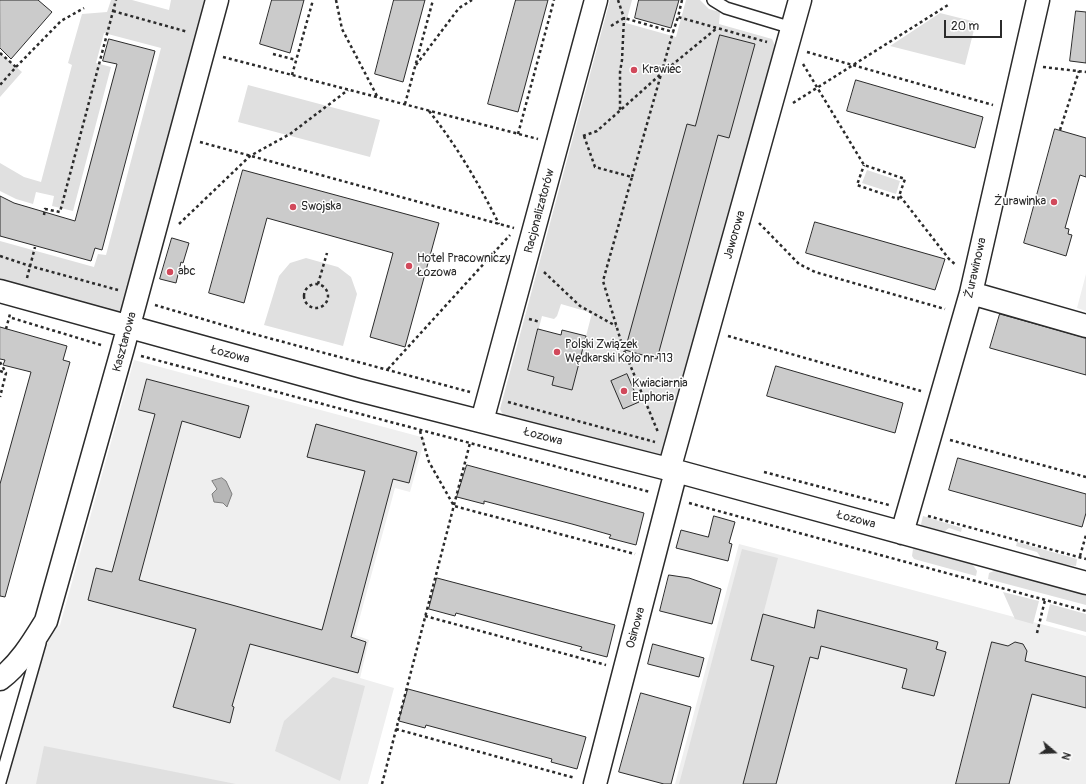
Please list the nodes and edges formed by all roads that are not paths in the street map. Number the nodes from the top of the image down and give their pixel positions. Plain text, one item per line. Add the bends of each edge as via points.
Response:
1 (217, 0) edge
2 (596, 0) edge
3 (713, 0) edge
4 (800, 0) edge
5 (1038, 0) edge
6 (791, 41) junction
7 (0, 291) edge
8 (970, 295) junction
9 (1086, 326) edge
10 (129, 327) junction
11 (482, 421) junction
12 (673, 471) junction
13 (902, 533) junction
14 (1086, 583) edge
15 (46, 621) junction
16 (4, 676) edge
17 (587, 781) edge
18 (0, 782) edge

1 - 10 street, Kasztanowa
2 - 11 street, Racjonalizatorów
3 - 6 lane
4 - 6 street, Jaworowa
5 - 8 street, Żurawinowa
6 - 12 street, Jaworowa via 669,446
7 - 10 street, Łozowa
8 - 9 street
8 - 13 street, Żurawinowa
10 - 11 street, Łozowa
10 - 15 street, Kasztanowa
11 - 12 street, Łozowa
12 - 13 street, Łozowa
12 - 17 street, Osinowa via 670,498
13 - 14 street, Łozowa
15 - 16 street, Kasztanowa via 30,647
15 - 18 lane

